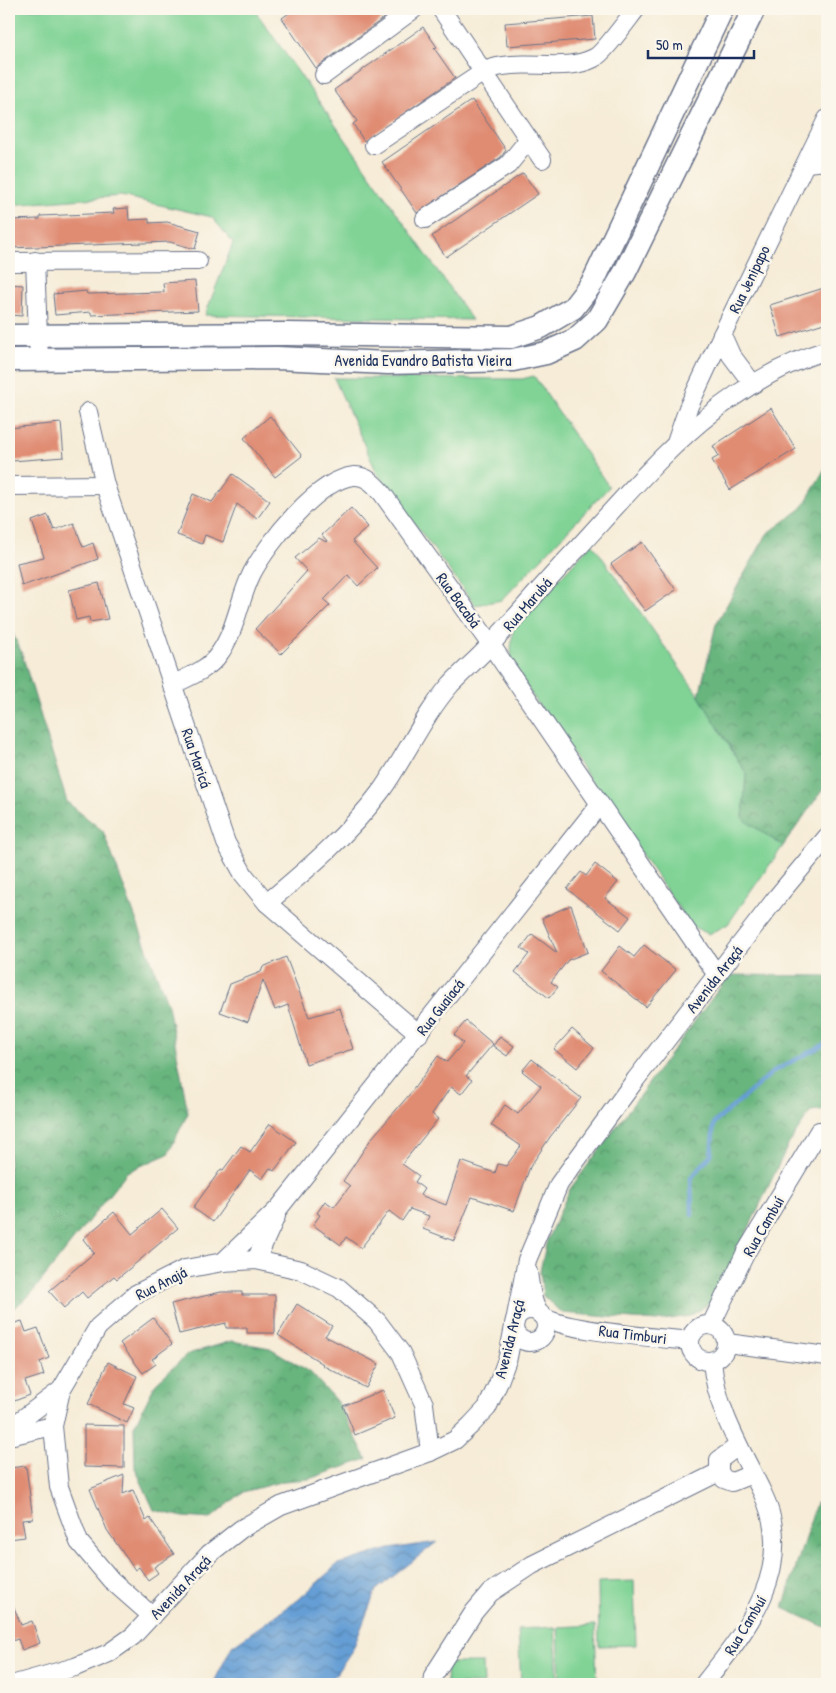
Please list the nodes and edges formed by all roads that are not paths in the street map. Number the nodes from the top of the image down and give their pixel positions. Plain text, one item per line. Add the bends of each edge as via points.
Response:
1 (414, 9) edge
2 (441, 9) edge
3 (636, 9) edge
4 (722, 9) edge
5 (754, 9) edge
6 (484, 71) junction
7 (324, 75) dead end
8 (827, 120) edge
9 (529, 139) junction
10 (374, 145) dead end
11 (542, 159) dead end
12 (827, 161) edge
13 (806, 163) junction
14 (425, 219) dead end
15 (35, 261) junction
16 (198, 261) dead end
17 (9, 262) edge
18 (722, 335) junction
19 (9, 336) edge
20 (38, 336) junction
21 (382, 336) junction
22 (827, 350) edge
23 (9, 360) edge
24 (39, 360) junction
25 (382, 363) junction
26 (752, 383) junction
27 (88, 412) dead end
28 (676, 442) junction
29 (105, 485) junction
30 (9, 486) edge
31 (491, 645) junction
32 (172, 685) junction
33 (599, 805) junction
34 (824, 842) edge
35 (267, 903) junction
36 (717, 975) junction
37 (419, 1034) junction
38 (820, 1131) dead end
39 (279, 1208) junction
40 (256, 1260) junction
41 (527, 1260) junction
42 (223, 1262) junction
43 (540, 1314) junction
44 (514, 1322) junction
45 (711, 1324) junction
46 (576, 1327) junction
47 (536, 1341) junction
48 (690, 1341) junction
49 (727, 1343) junction
50 (827, 1356) edge
51 (712, 1361) junction
52 (498, 1384) junction
53 (60, 1390) junction
54 (53, 1426) junction
55 (9, 1429) edge
56 (9, 1436) edge
57 (738, 1446) junction
58 (430, 1452) junction
59 (718, 1472) junction
60 (752, 1474) junction
61 (152, 1616) junction
62 (15, 1684) edge
63 (432, 1684) edge
64 (704, 1684) edge

1 - 7 street
2 - 6 street
3 - 6 street via 596,58 578,64 500,64
4 - 21 main road, Avenida Evandro Batista Vieira via 593,282 573,308 542,327 512,337
5 - 25 main road, Avenida Evandro Batista Vieira via 626,272 598,320 575,340 546,353 513,360
6 - 9 street
6 - 10 street
8 - 13 street, Rua Jenipapo
9 - 11 street
9 - 14 street via 508,165
12 - 13 street
13 - 18 street, Rua Jenipapo
15 - 16 street
15 - 17 street
15 - 20 street
18 - 26 street via 731,355
18 - 28 street, Rua Jenipapo
19 - 20 main road, Avenida Evandro Batista Vieira
20 - 21 main road, Avenida Evandro Batista Vieira
20 - 24 street
21 - 25 main road
22 - 26 street, Rua Marubá via 802,358
23 - 24 main road, Avenida Evandro Batista Vieira
24 - 25 main road, Avenida Evandro Batista Vieira via 277,358
26 - 28 street, Rua Marubá
27 - 29 street, Rua Maricá
28 - 31 street, Rua Marubá
29 - 30 street
29 - 32 street, Rua Maricá
31 - 32 street, Rua Bacabá via 382,492 368,479 355,476 337,481 309,500 280,532 252,574 220,654 201,671
31 - 33 street, Rua Bacabá
31 - 35 street, Rua Marubá via 451,684 381,791 347,831
32 - 35 street, Rua Maricá via 226,843 244,875
33 - 36 street, Rua Bacabá
33 - 37 street, Rua Guaiacá
34 - 36 street, Avenida Araçá
35 - 37 street, Rua Maricá
36 - 41 street, Avenida Araçá via 559,1184
37 - 39 street, Rua Guaiacá
38 - 45 street, Rua Cambuí via 746,1252
39 - 40 street, Rua Guaiacá
39 - 42 street, Rua Guaiacá
40 - 42 street, Rua Anajá
40 - 58 street, Rua Anajá via 301,1270 339,1288 377,1321 401,1353 424,1404
41 - 43 street via 532,1296
41 - 44 street, Avenida Araçá
42 - 53 street, Rua Anajá via 185,1269 136,1294 98,1327
43 - 44 street via 524,1311
43 - 46 street, Rua Timburi
43 - 47 street via 546,1328
44 - 47 street via 517,1336 527,1342
44 - 52 street, Avenida Araçá via 508,1357
45 - 48 street via 700,1326
45 - 49 street via 724,1333
46 - 47 street, Rua Timburi via 553,1332
46 - 48 street, Rua Timburi
47 - 52 street, Rua Timburi via 513,1363
48 - 51 street via 690,1347 700,1360
49 - 50 street
49 - 51 street via 723,1355
51 - 57 street via 720,1404
52 - 58 street, Avenida Araçá via 487,1408 471,1425 455,1440
53 - 54 street, Rua Anajá
53 - 55 street
54 - 56 street
54 - 61 street, Rua Anajá via 59,1487 79,1542 111,1580
57 - 59 street via 720,1460
57 - 60 street, Rua Cambuí
58 - 61 street, Avenida Araçá via 281,1506 241,1529 210,1554
59 - 60 street via 732,1482
59 - 63 street via 532,1565 490,1593 474,1612
60 - 64 street, Rua Cambuí via 769,1508 774,1540 772,1567 762,1601 737,1642
61 - 62 street, Avenida Araçá via 110,1653

